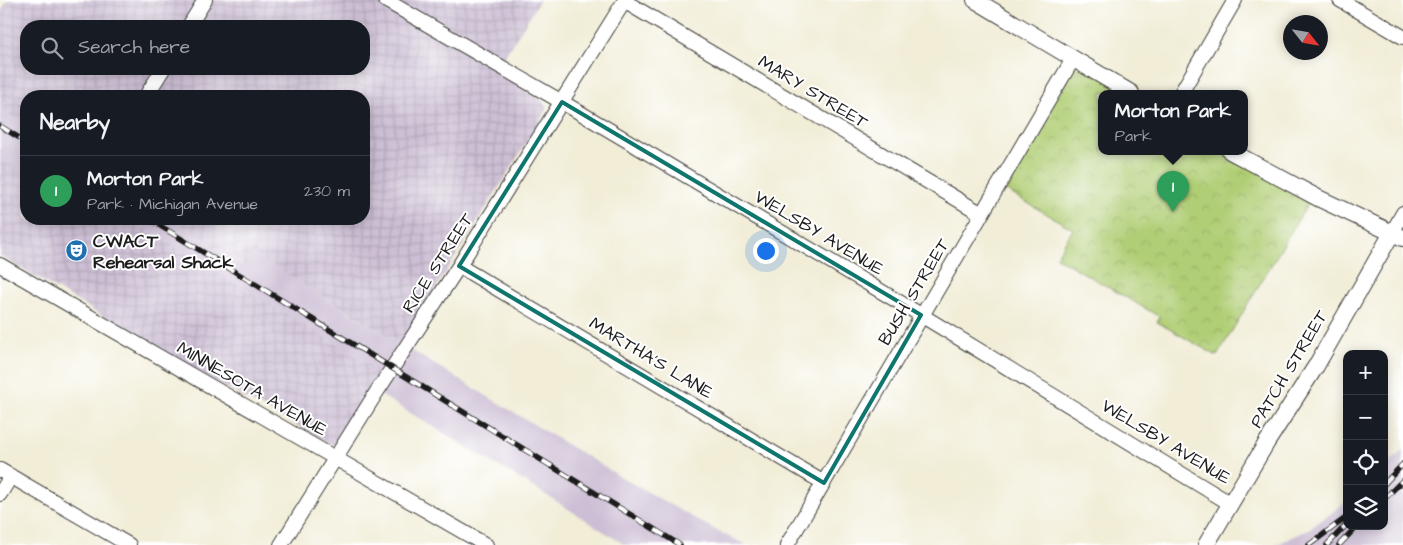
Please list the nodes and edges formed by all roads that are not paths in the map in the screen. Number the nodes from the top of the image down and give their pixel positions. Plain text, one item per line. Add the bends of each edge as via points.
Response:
1 (205, 0) edge
2 (386, 0) edge
3 (975, 0) edge
4 (1235, 0) edge
5 (1340, 0) edge
6 (625, 1) edge
7 (193, 20) edge
8 (1403, 37) edge
9 (1073, 59) junction
10 (159, 75) edge
11 (150, 90) edge
12 (1126, 90) edge
13 (1182, 90) edge
14 (562, 102) junction
15 (1237, 155) edge
16 (1403, 213) edge
17 (982, 214) junction
18 (1397, 235) edge
19 (0, 265) edge
20 (459, 266) junction
21 (921, 315) junction
22 (335, 459) junction
23 (6, 473) edge
24 (824, 483) junction
25 (0, 494) edge
26 (1231, 504) junction
27 (129, 545) edge
28 (281, 545) edge
29 (486, 545) edge
30 (787, 545) edge
31 (1206, 545) edge

1 - 7 street
2 - 14 street, WELSBY AVENUE
3 - 9 street
4 - 13 street
5 - 8 street
6 - 14 street, RICE STREET
6 - 17 street, MARY STREET
9 - 12 street
9 - 17 street, BUSH STREET
10 - 11 street
14 - 20 street, RICE STREET
14 - 21 street, WELSBY AVENUE
15 - 18 street
16 - 18 street, PATCH STREET
17 - 21 street, BUSH STREET
18 - 26 street, PATCH STREET
19 - 22 street, MINNESOTA AVENUE
20 - 22 street, RICE STREET
20 - 24 street, MARTHA'S LANE
21 - 24 street, BUSH STREET
21 - 26 street, WELSBY AVENUE
22 - 28 street, RICE STREET
22 - 29 street, MINNESOTA AVENUE
23 - 25 street
23 - 27 street
24 - 30 street, BUSH STREET
26 - 31 street, PATCH STREET

